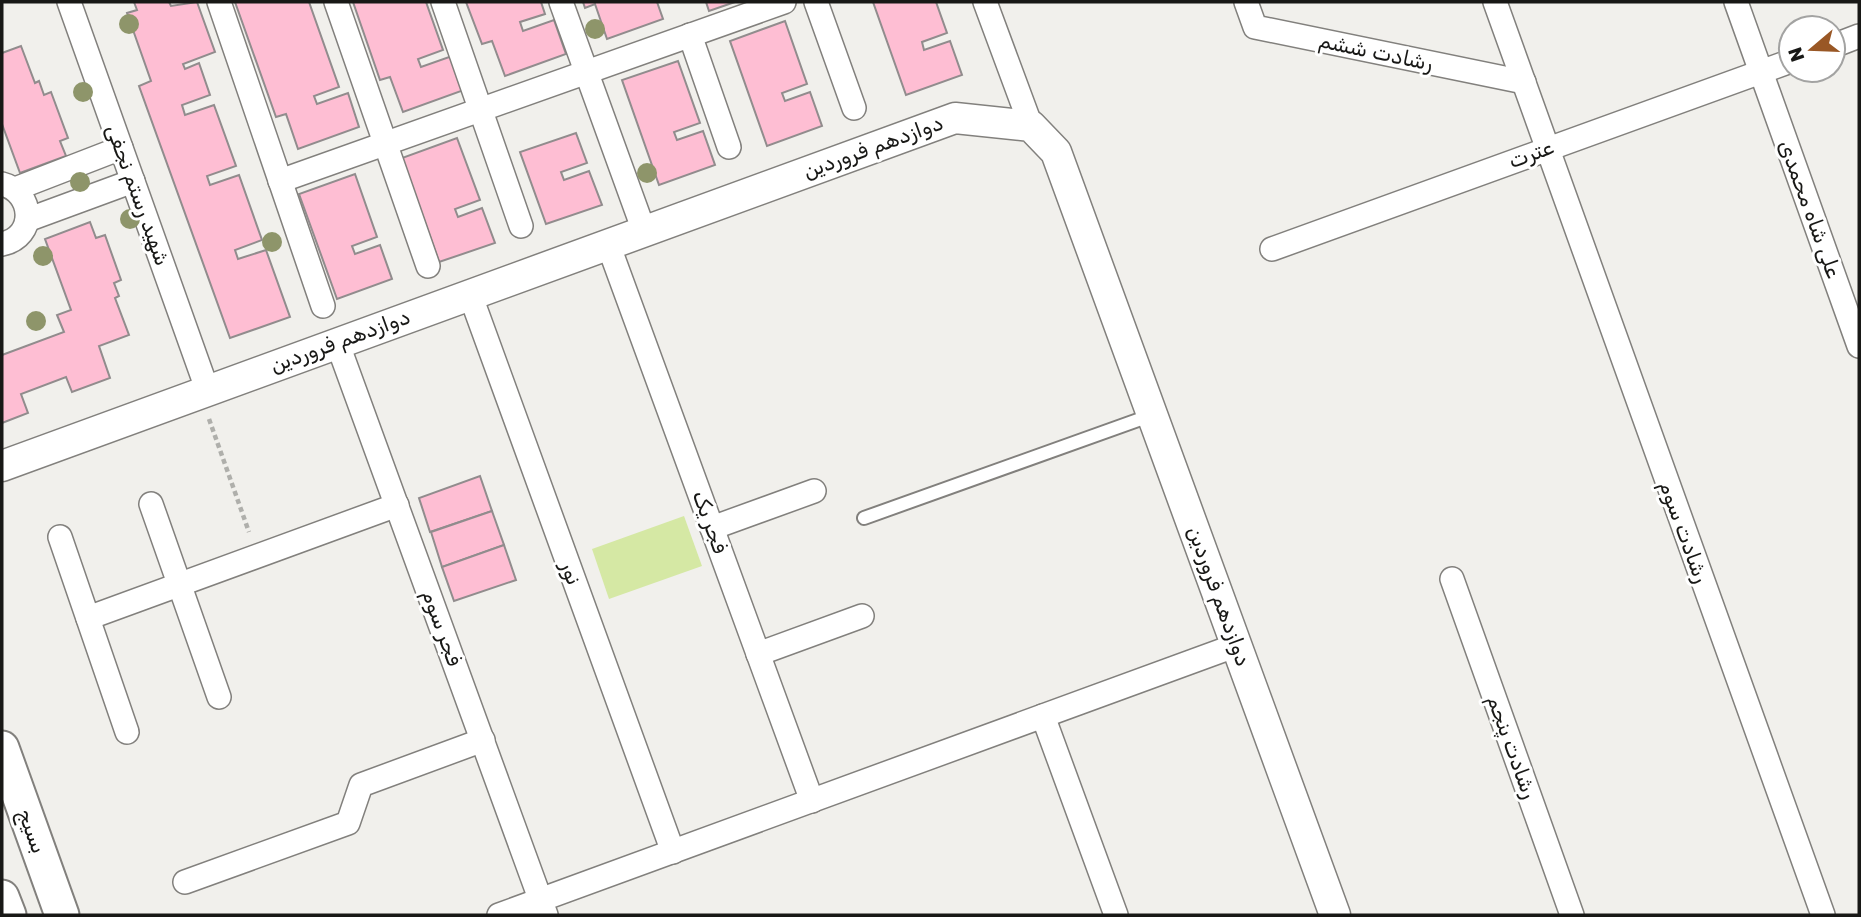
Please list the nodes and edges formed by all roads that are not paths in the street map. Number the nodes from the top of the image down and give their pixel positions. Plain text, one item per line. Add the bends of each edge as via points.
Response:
1 (69, 2) edge
2 (219, 2) edge
3 (336, 2) edge
4 (443, 2) edge
5 (561, 2) edge
6 (783, 2) edge
7 (816, 2) edge
8 (985, 2) edge
9 (1246, 2) edge
10 (1495, 2) edge
11 (1736, 2) edge
12 (690, 35) junction
13 (1777, 66) edge
14 (1761, 71) junction
15 (587, 72) junction
16 (1524, 82) junction
17 (854, 108) dead end
18 (480, 111) junction
19 (1031, 126) junction
20 (385, 144) junction
21 (729, 147) dead end
22 (121, 148) junction
23 (1547, 148) junction
24 (133, 181) junction
25 (280, 181) junction
26 (8, 186) edge
27 (27, 220) junction
28 (521, 226) dead end
29 (645, 231) junction
30 (2, 244) edge
31 (608, 244) junction
32 (1272, 249) dead end
33 (428, 266) dead end
34 (470, 294) junction
35 (323, 306) dead end
36 (337, 342) junction
37 (1859, 346) edge
38 (203, 391) junction
39 (1153, 415) junction
40 (2, 466) edge
41 (814, 491) dead end
42 (151, 504) dead end
43 (397, 506) junction
44 (864, 518) dead end
45 (712, 528) junction
46 (60, 537) dead end
47 (1452, 579) dead end
48 (179, 585) junction
49 (862, 616) dead end
50 (88, 618) junction
51 (1237, 645) junction
52 (758, 654) junction
53 (219, 696) dead end
54 (1044, 716) junction
55 (127, 732) dead end
56 (483, 740) junction
57 (2, 748) edge
58 (811, 801) junction
59 (673, 852) junction
60 (185, 882) dead end
61 (2, 897) edge
62 (543, 907) edge
63 (9, 915) edge
64 (62, 915) edge
65 (499, 915) edge
66 (1116, 915) edge
67 (1335, 915) edge
68 (1572, 915) edge
69 (1823, 915) edge

1 - 22 street, شهید رستم نجفی
2 - 25 street
3 - 20 street
4 - 18 street
5 - 15 street
6 - 12 street
7 - 17 street
8 - 19 street
9 - 16 street, رشادت ششم via 1255,27
10 - 16 street, رشادت سوم
11 - 14 street, علی شاه‌ محمدی
12 - 15 street
12 - 21 street
13 - 14 street, عترت
14 - 23 street, عترت
14 - 37 street, علی شاه‌ محمدی
15 - 18 street
15 - 29 street
16 - 23 street, رشادت سوم
18 - 20 street
18 - 28 street
19 - 29 street, دوازدهم فروردین via 955,118
19 - 39 street, دوازدهم فروردین via 1056,152
20 - 25 street
20 - 33 street
22 - 24 street, شهید رستم نجفی
22 - 26 street
23 - 32 street, عترت
23 - 69 street, رشادت سوم
24 - 27 street
24 - 38 street, شهید رستم نجفی
25 - 35 street
26 - 27 street via 25,201
27 - 30 street via 18,237
29 - 31 street, دوازدهم فروردین
31 - 34 street, دوازدهم فروردین
31 - 45 street, فجر یک
34 - 36 street, دوازدهم فروردین
34 - 59 street, نور
36 - 38 street, دوازدهم فروردین
36 - 43 street, فجر سوم
38 - 40 street, دوازدهم فروردین
39 - 44 lane
39 - 51 street, دوازدهم فروردین
41 - 45 street
42 - 48 street
43 - 48 street
43 - 56 street, فجر سوم
45 - 52 street, فجر یک
46 - 50 street
47 - 68 street, رشادت پنجم
48 - 50 street
48 - 53 street
49 - 52 street
50 - 55 street
51 - 54 street
51 - 67 street, دوازدهم فروردین
52 - 58 street, فجر یک
54 - 58 street
54 - 66 street
56 - 60 street via 361,785 348,823
56 - 62 street, فجر سوم
57 - 64 main road, بسیج
58 - 59 street
59 - 62 street
61 - 63 main road
62 - 65 street

